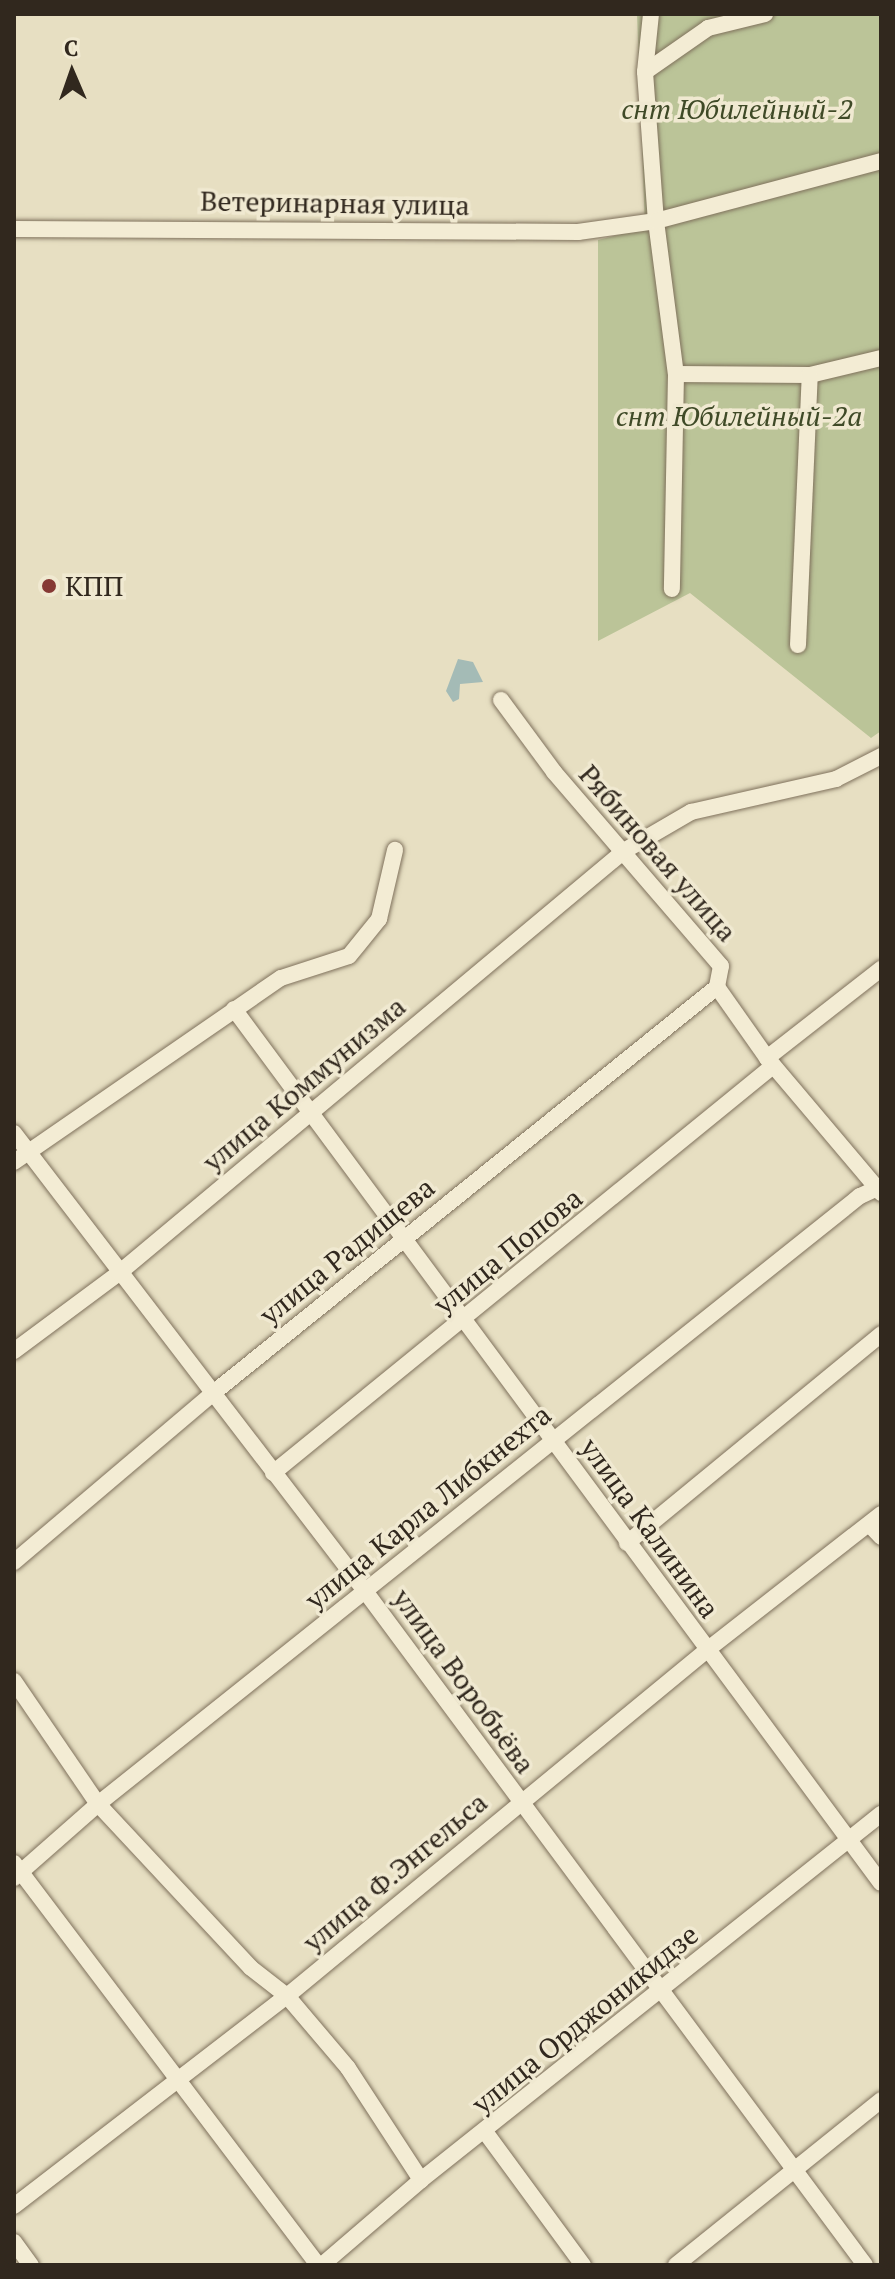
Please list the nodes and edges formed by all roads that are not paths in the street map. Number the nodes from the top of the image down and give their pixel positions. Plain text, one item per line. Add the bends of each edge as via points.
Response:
1 (651, 14) edge
2 (765, 14) edge
3 (645, 72) junction
4 (881, 161) edge
5 (656, 221) junction
6 (14, 229) edge
7 (881, 358) edge
8 (676, 374) junction
9 (810, 375) junction
10 (672, 589) dead end
11 (798, 645) dead end
12 (501, 700) dead end
13 (881, 756) edge
14 (395, 850) dead end
15 (624, 851) junction
16 (881, 969) edge
17 (717, 987) junction
18 (234, 1009) junction
19 (770, 1062) junction
20 (309, 1113) junction
21 (14, 1133) edge
22 (21, 1157) edge
23 (880, 1189) edge
24 (403, 1239) junction
25 (119, 1273) junction
26 (464, 1321) junction
27 (881, 1334) edge
28 (14, 1351) edge
29 (212, 1394) junction
30 (555, 1440) junction
31 (273, 1473) junction
32 (875, 1519) edge
33 (881, 1537) edge
34 (627, 1543) junction
35 (14, 1562) edge
36 (365, 1591) junction
37 (707, 1650) junction
38 (14, 1681) edge
39 (520, 1802) junction
40 (98, 1804) junction
41 (881, 1814) edge
42 (849, 1840) junction
43 (16, 1871) edge
44 (881, 1883) edge
45 (659, 1994) junction
46 (287, 1996) junction
47 (178, 2077) junction
48 (881, 2100) edge
49 (486, 2133) junction
50 (796, 2172) junction
51 (421, 2180) junction
52 (14, 2206) edge
53 (14, 2242) edge
54 (349, 2244) junction
55 (31, 2265) edge
56 (320, 2265) edge
57 (341, 2265) edge
58 (583, 2265) edge
59 (676, 2265) edge
60 (865, 2265) edge

1 - 3 street
2 - 3 street via 708,28
3 - 5 street
4 - 5 street, Ветеринарная улица
5 - 6 street, Ветеринарная улица via 578,232
5 - 8 street
7 - 9 street
8 - 9 street
8 - 10 street
9 - 11 street
12 - 15 street, Рябиновая улица via 554,772
13 - 15 street, улица Коммунизма via 836,779 691,812
14 - 18 street via 379,919 354,952 294,971
15 - 17 street, Рябиновая улица via 721,966
15 - 20 street, улица Коммунизма
16 - 19 street, улица Попова
17 - 19 street, Рябиновая улица
17 - 24 street, улица Радищева
18 - 20 street, улица Калинина
18 - 22 street
19 - 23 street, Рябиновая улица
19 - 26 street, улица Попова
20 - 24 street, улица Калинина
20 - 25 street, улица Коммунизма
21 - 22 street, улица Воробьёва
22 - 25 street, улица Воробьёва
23 - 30 street, улица Карла Либкнехта via 860,1196
24 - 26 street, улица Калинина
24 - 29 street, улица Радищева
25 - 28 street, улица Коммунизма
25 - 29 street, улица Воробьёва
26 - 30 street, улица Калинина
26 - 31 street, улица Попова
27 - 34 street
29 - 31 street, улица Воробьёва
29 - 35 street, улица Радищева
30 - 34 street, улица Калинина
30 - 36 street, улица Карла Либкнехта
31 - 36 street, улица Воробьёва
32 - 33 street
32 - 37 street, улица Ф.Энгельса
34 - 37 street, улица Калинина
36 - 39 street, улица Воробьёва
36 - 40 street, улица Карла Либкнехта
37 - 39 street, улица Ф.Энгельса
37 - 42 street, улица Калинина
38 - 40 street
39 - 45 street, улица Воробьёва
39 - 46 street, улица Ф.Энгельса
40 - 43 street, улица Карла Либкнехта
40 - 46 street via 251,1968
41 - 42 street, улица Орджоникидзе
42 - 44 street, улица Калинина
42 - 45 street, улица Орджоникидзе
43 - 47 street
45 - 49 street, улица Орджоникидзе
45 - 50 street, улица Воробьёва
46 - 47 street, улица Ф.Энгельса
46 - 51 street via 348,2068
47 - 52 street, улица Ф.Энгельса
47 - 56 street
48 - 50 street
49 - 51 street, улица Орджоникидзе
49 - 58 street
50 - 59 street
50 - 60 street, улица Воробьёва
51 - 54 street, улица Орджоникидзе
53 - 55 street
54 - 56 street, улица Орджоникидзе
54 - 57 street

